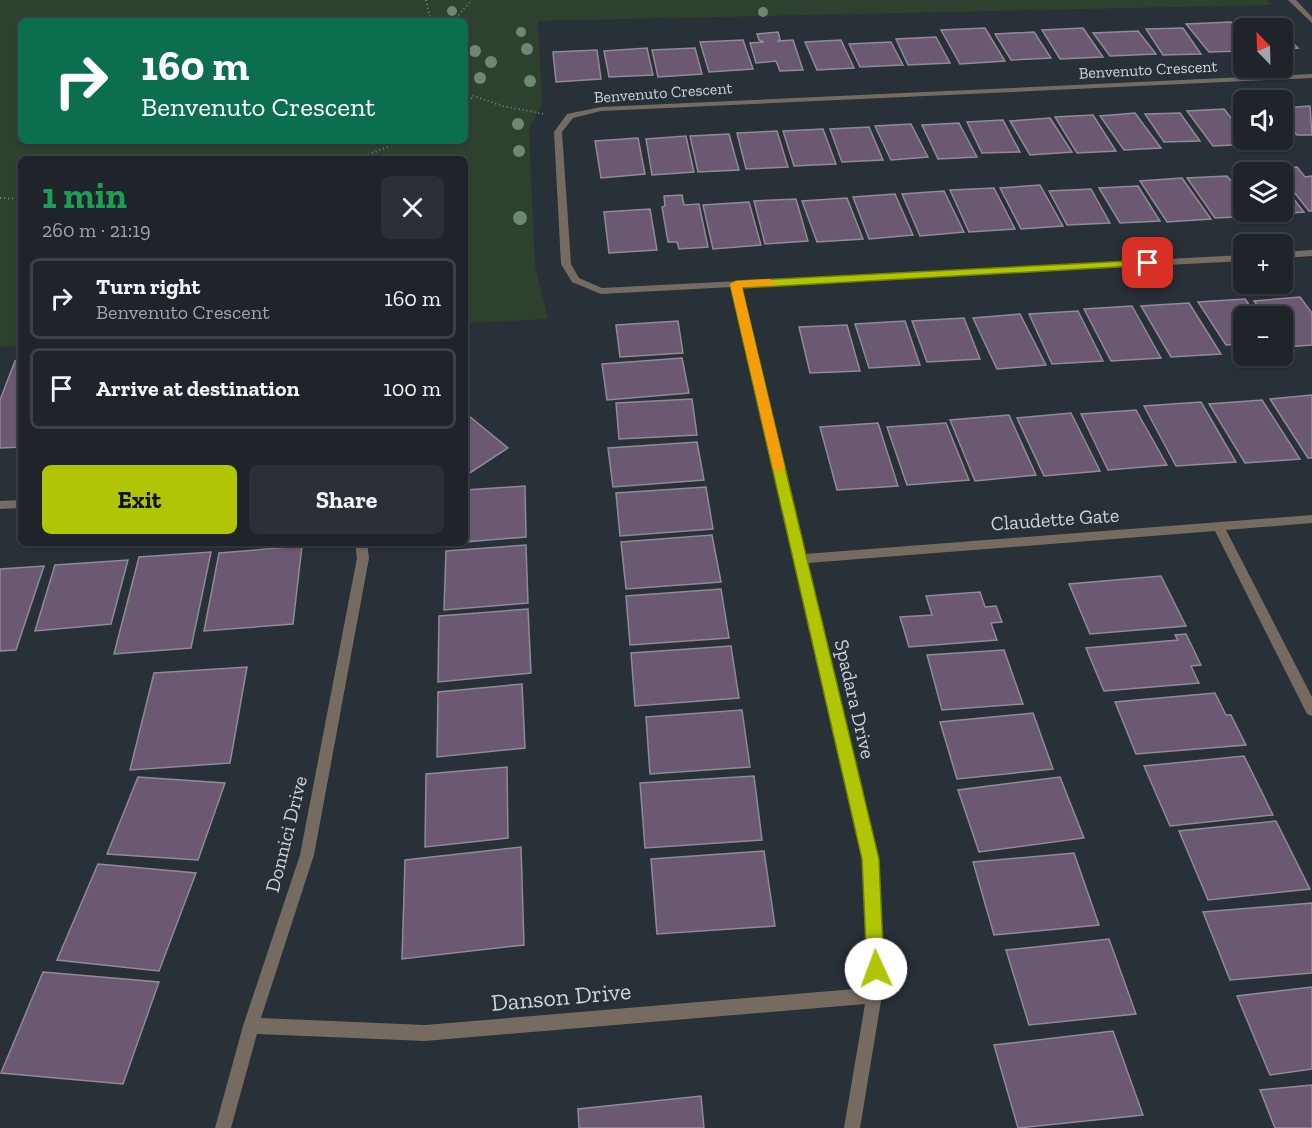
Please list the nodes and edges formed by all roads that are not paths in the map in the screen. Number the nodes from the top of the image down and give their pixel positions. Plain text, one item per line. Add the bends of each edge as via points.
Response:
1 (1292, 0) edge
2 (1312, 21) edge
3 (1312, 76) edge
4 (1312, 254) edge
5 (1293, 255) edge
6 (1233, 259) edge
7 (736, 284) junction
8 (18, 504) edge
9 (0, 505) edge
10 (1312, 519) edge
11 (1218, 526) junction
12 (361, 546) edge
13 (800, 559) junction
14 (1312, 710) edge
15 (874, 995) junction
16 (251, 1026) junction
17 (222, 1128) edge
18 (852, 1128) edge

1 - 2 street
3 - 7 street, Benvenuto Crescent via 601,108 570,116 558,132 566,264 575,280 601,291
4 - 5 street
6 - 7 street, Benvenuto Crescent
7 - 13 street, Spadara Drive
8 - 9 street
10 - 11 street, Claudette Gate
11 - 13 street, Claudette Gate
11 - 14 street
12 - 16 street, Donnici Drive via 363,558 307,855
13 - 15 street, Spadara Drive via 871,859
15 - 16 street, Danson Drive via 425,1033
15 - 18 street, Spadara Drive
16 - 17 street, Donnici Drive

